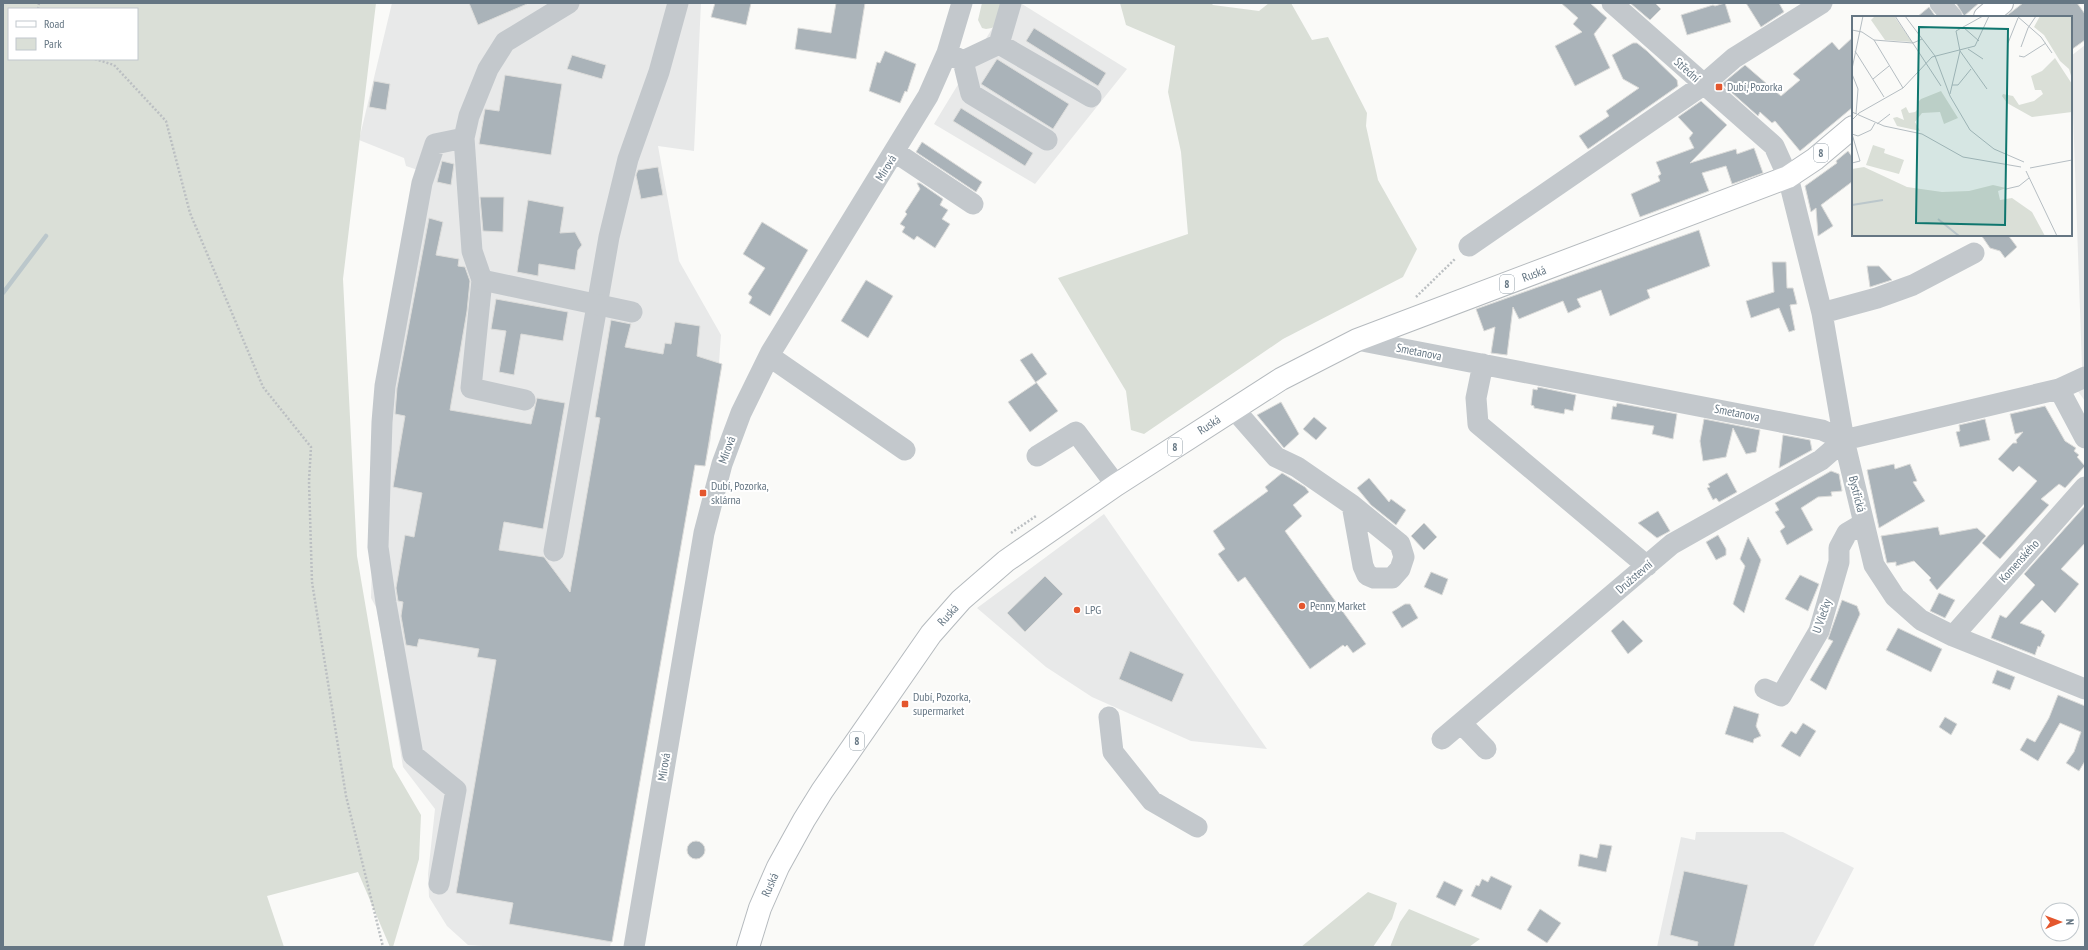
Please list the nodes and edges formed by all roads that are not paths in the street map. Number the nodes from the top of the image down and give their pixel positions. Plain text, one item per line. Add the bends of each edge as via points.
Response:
1 (569, 3) edge
2 (678, 3) edge
3 (962, 3) edge
4 (1011, 3) edge
5 (1612, 3) edge
6 (1822, 3) edge
7 (1940, 3) edge
8 (2002, 3) edge
9 (1951, 16) edge
10 (1986, 16) edge
11 (999, 44) junction
12 (955, 57) junction
13 (1703, 85) junction
14 (1091, 97) dead end
15 (1852, 128) edge
16 (464, 138) junction
17 (1047, 140) dead end
18 (896, 152) junction
19 (1788, 177) junction
20 (973, 204) dead end
21 (1469, 246) road end
22 (1974, 253) dead end
23 (482, 280) junction
24 (632, 312) dead end
25 (1822, 312) junction
26 (1357, 340) junction
27 (769, 356) junction
28 (1482, 364) junction
29 (2085, 377) edge
30 (2058, 389) junction
31 (525, 400) dead end
32 (1234, 409) junction
33 (2085, 438) edge
34 (1844, 440) junction
35 (905, 450) dead end
36 (1037, 456) dead end
37 (1116, 485) junction
38 (2085, 487) edge
39 (1352, 505) dead end
40 (1864, 523) junction
41 (554, 551) dead end
42 (1647, 566) junction
43 (1953, 636) junction
44 (1765, 689) dead end
45 (2085, 689) edge
46 (1109, 717) dead end
47 (1461, 723) junction
48 (1442, 739) dead end
49 (1486, 749) dead end
50 (1197, 827) dead end
51 (439, 884) dead end
52 (634, 947) edge
53 (748, 947) edge

1 - 16 street via 505,42 488,69 469,116
2 - 41 street via 659,72 628,159 609,237
3 - 12 street, Mírová
4 - 11 street
5 - 13 street, Střední
6 - 13 street via 1734,58
7 - 9 street
8 - 10 main road
11 - 12 street
11 - 14 street
12 - 17 street via 971,94
12 - 18 street, Mírová via 928,96
13 - 19 street, Střední via 1774,146
13 - 21 street
15 - 19 main road, Ruská / 8
16 - 23 street via 472,251
16 - 51 street via 435,144 422,183 385,386 380,477 378,548 413,755 456,790
18 - 20 street
18 - 27 street, Mírová
19 - 25 street, Bystřická
19 - 26 main road, Ruská / 8
22 - 25 street via 1913,285 1877,298
23 - 24 street, bridge
23 - 31 street via 471,388
25 - 34 street, Bystřická
26 - 28 street, Smetanova
26 - 32 main road, Ruská / 8 via 1282,379
27 - 35 street
27 - 52 street, Mírová via 739,419 710,502
28 - 34 street, Smetanova via 1822,430
28 - 42 street via 1476,398 1478,424
29 - 30 street
30 - 33 street
30 - 34 street
32 - 37 main road, Ruská / 8
32 - 39 street via 1276,457 1297,466
34 - 40 street, Bystřická
34 - 42 street, Družstevní via 1821,460 1672,544
36 - 37 street via 1076,432
37 - 53 main road, Ruská / 8 via 1006,561 961,600 931,634 804,820 769,886
38 - 43 street, Komenského
40 - 43 street, Bystřická via 1874,565 1895,597 1921,620
40 - 44 street, U Vlečky via 1847,533 1839,548 1839,562 1819,631 1781,696
42 - 47 street, Družstevní
43 - 45 street, Bystřická
46 - 50 street via 1113,752 1152,801
47 - 48 street, Družstevní
47 - 49 street

